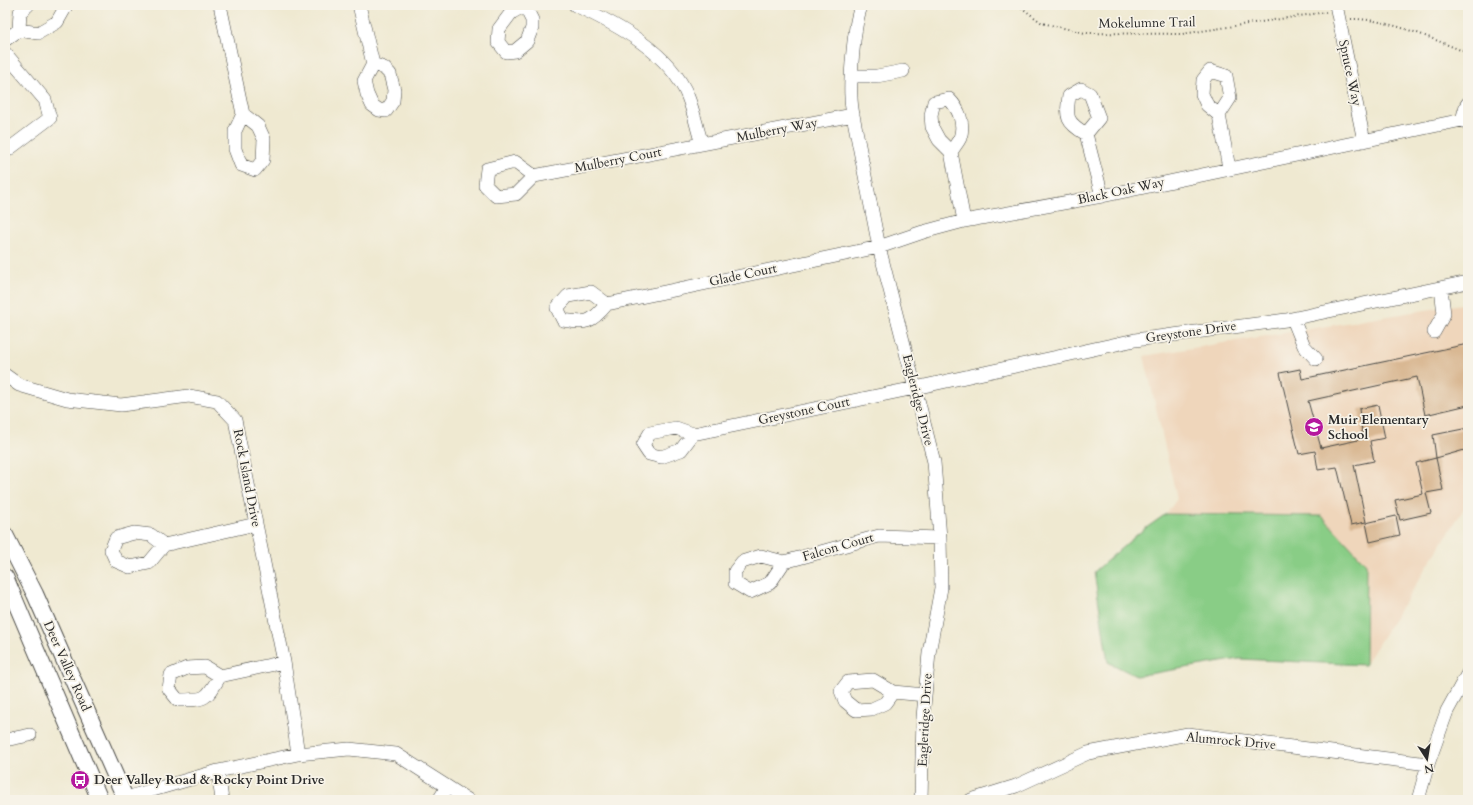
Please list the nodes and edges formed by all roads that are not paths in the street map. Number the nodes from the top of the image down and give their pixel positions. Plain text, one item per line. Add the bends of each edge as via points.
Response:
1 (28, 5) edge
2 (64, 5) edge
3 (220, 5) edge
4 (359, 5) edge
5 (575, 5) edge
6 (858, 6) edge
7 (1337, 10) edge
8 (19, 30) junction
9 (5, 40) edge
10 (5, 53) edge
11 (373, 64) dead end
12 (903, 71) dead end
13 (852, 76) junction
14 (1468, 103) edge
15 (244, 114) dead end
16 (853, 115) junction
17 (1219, 115) dead end
18 (1465, 121) edge
19 (1086, 134) dead end
20 (1364, 141) junction
21 (702, 144) junction
22 (5, 152) edge
23 (951, 152) dead end
24 (1229, 168) junction
25 (534, 176) dead end
26 (1102, 196) junction
27 (964, 221) junction
28 (879, 247) junction
29 (1468, 282) edge
30 (1440, 288) junction
31 (607, 304) dead end
32 (1293, 319) junction
33 (1434, 332) dead end
34 (1316, 359) dead end
35 (5, 375) edge
36 (915, 388) junction
37 (693, 434) dead end
38 (256, 524) junction
39 (5, 534) edge
40 (940, 538) junction
41 (164, 545) dead end
42 (784, 562) dead end
43 (5, 577) edge
44 (284, 662) junction
45 (1468, 673) edge
46 (220, 676) dead end
47 (893, 692) dead end
48 (925, 695) junction
49 (30, 735) dead end
50 (5, 740) edge
51 (298, 754) junction
52 (1428, 764) junction
53 (218, 771) junction
54 (447, 787) junction
55 (100, 800) edge
56 (124, 800) edge
57 (222, 800) edge
58 (439, 800) edge
59 (468, 800) edge
60 (921, 800) edge
61 (971, 800) edge
62 (1418, 800) edge

1 - 8 street via 20,12
2 - 8 street via 65,8 57,22 38,32
3 - 15 street
4 - 11 street
5 - 21 street via 616,26 654,51 675,74 688,96
6 - 13 street, Eagleridge Drive
7 - 20 street, Spruce Way
8 - 9 street
10 - 22 street via 44,100 50,118
12 - 13 street via 877,76
13 - 16 street, Eagleridge Drive
14 - 18 street
16 - 21 street, Mulberry Way
16 - 28 street, Eagleridge Drive
17 - 24 street
18 - 20 street, Black Oak Way
19 - 26 street
20 - 24 street, Black Oak Way
21 - 25 street, Mulberry Court
23 - 27 street
24 - 26 street, Black Oak Way
26 - 27 street, Black Oak Way
27 - 28 street, Black Oak Way
28 - 31 street, Glade Court
28 - 36 street, Eagleridge Drive
29 - 30 street, Greystone Drive
30 - 32 street, Greystone Drive
30 - 33 street via 1444,314
32 - 34 street via 1304,346
32 - 36 street, Greystone Drive via 1135,340
35 - 38 street, Rock Island Drive via 19,385 67,399 121,405 189,396 217,401 235,420
36 - 37 street, Greystone Court
36 - 40 street, Eagleridge Drive via 934,462
38 - 41 street
38 - 44 street, Rock Island Drive
39 - 56 main road, Deer Valley Road via 35,594
40 - 42 street, Falcon Court via 879,536
40 - 48 street, Eagleridge Drive via 941,588 929,653
43 - 55 main road, Deer Valley Road
44 - 46 street
44 - 51 street, Rock Island Drive
45 - 52 street via 1447,711
47 - 48 street
48 - 60 street, Eagleridge Drive
49 - 50 street
51 - 53 street
51 - 54 street via 349,749 396,754
52 - 61 street, Alumrock Drive via 1188,734 1088,753 1016,786
52 - 62 street
53 - 56 street
53 - 57 street
54 - 58 street
54 - 59 street

